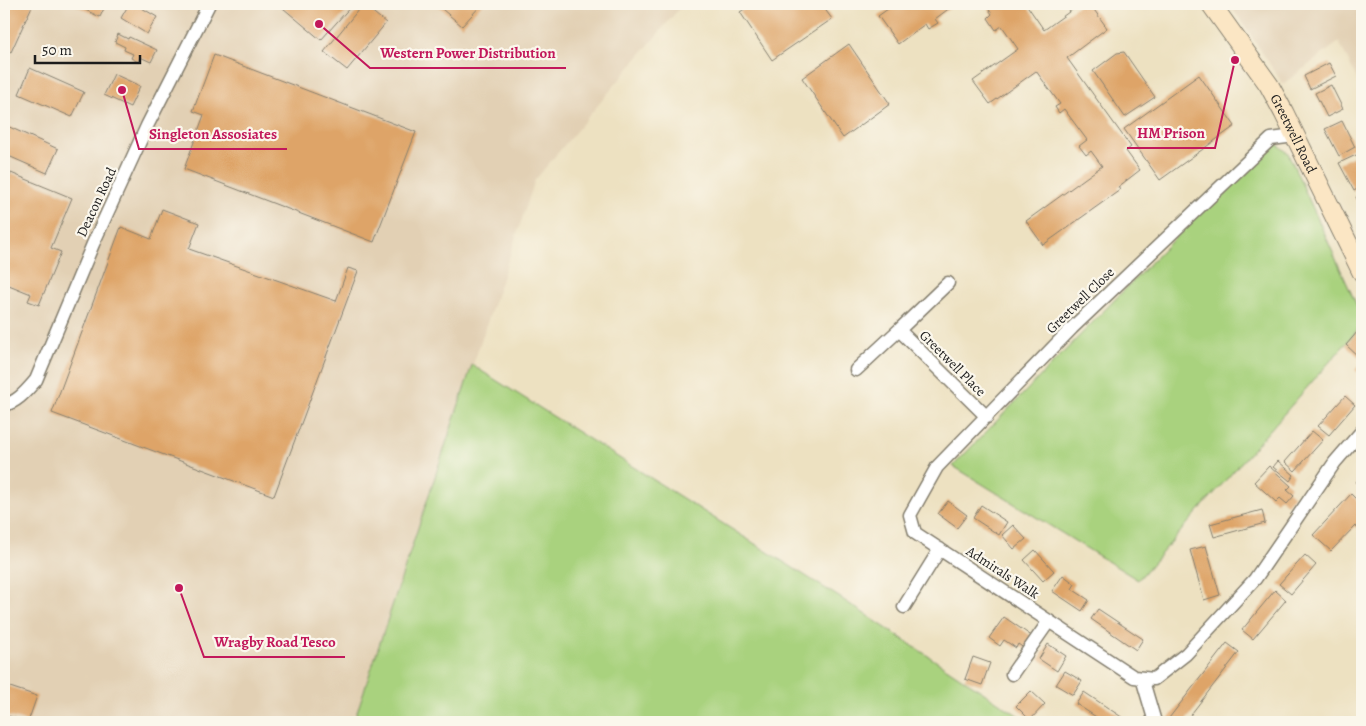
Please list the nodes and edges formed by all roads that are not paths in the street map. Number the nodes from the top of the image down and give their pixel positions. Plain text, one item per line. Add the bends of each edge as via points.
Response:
1 (208, 4) edge
2 (1211, 4) edge
3 (1296, 136) junction
4 (1362, 272) edge
5 (948, 283) dead end
6 (899, 330) junction
7 (856, 370) dead end
8 (4, 405) edge
9 (986, 417) junction
10 (1362, 431) edge
11 (910, 515) joint
12 (940, 549) junction
13 (904, 607) dead end
14 (1050, 621) junction
15 (1012, 674) dead end
16 (1148, 678) junction
17 (1155, 722) edge

1 - 8 street, Deacon Road via 93,244 36,380 24,393
2 - 3 street, Greetwell Road via 1269,84
3 - 4 street, Greetwell Road
3 - 9 street, Greetwell Close via 1271,139 1072,328
5 - 6 street, Greetwell Place
6 - 7 street, Greetwell Place
6 - 9 street, Greetwell Place
9 - 11 street, Greetwell Close via 937,467
10 - 16 street via 1335,462 1255,579 1186,654
11 - 12 street, Admirals Walk via 915,532
12 - 13 street
12 - 14 street, Admirals Walk
14 - 15 street
14 - 16 street, Admirals Walk via 1134,676
16 - 17 street

